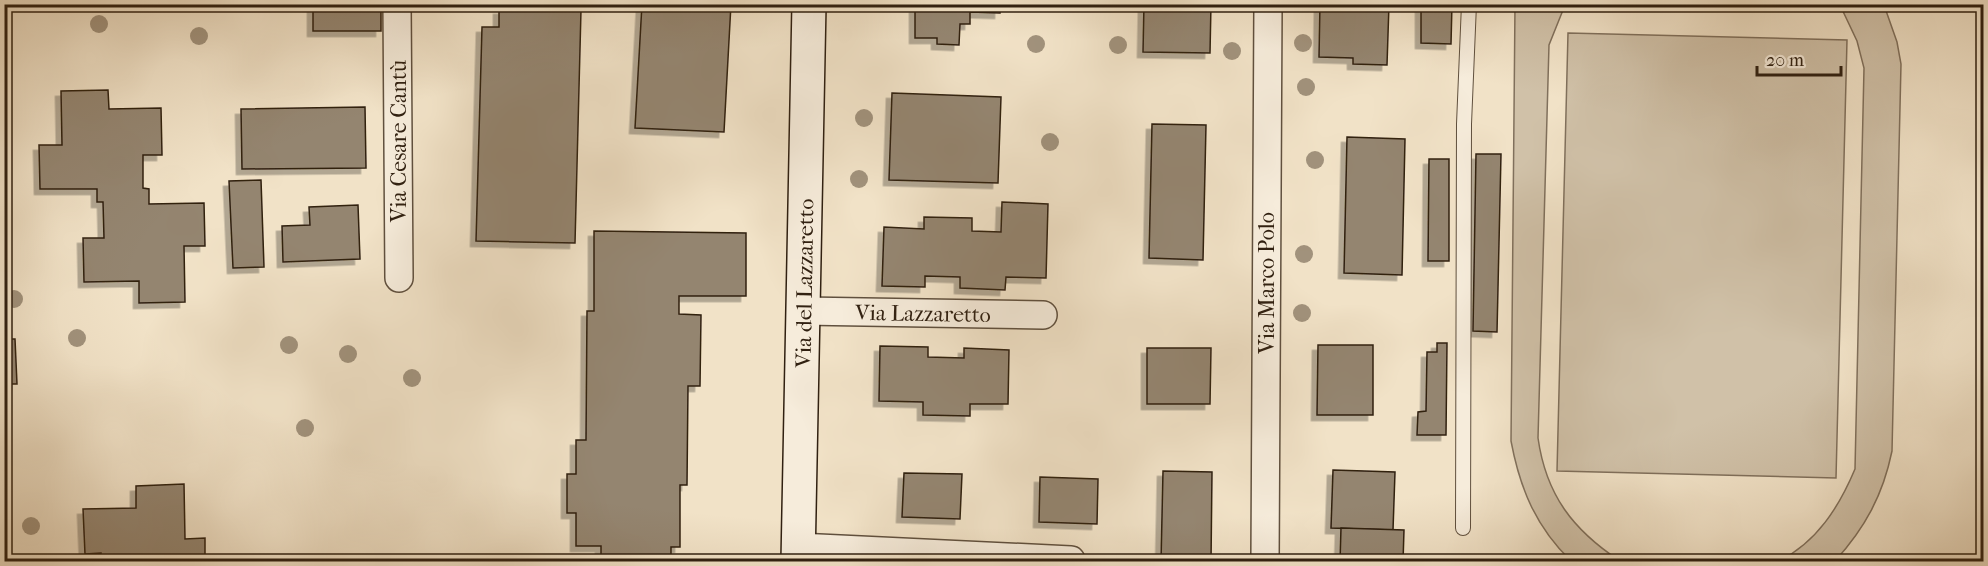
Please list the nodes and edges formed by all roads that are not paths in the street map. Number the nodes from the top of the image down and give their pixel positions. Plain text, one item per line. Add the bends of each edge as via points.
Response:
1 (397, 4) edge
2 (809, 4) edge
3 (1268, 4) edge
4 (1469, 4) edge
5 (399, 278) dead end
6 (803, 311) junction
7 (1043, 315) dead end
8 (1463, 528) dead end
9 (798, 554) edge
10 (1071, 560) edge
11 (1265, 561) edge

1 - 5 street, Via Cesare Cantù
2 - 6 street, Via del Lazzaretto
3 - 11 street, Via Marco Polo
4 - 8 lane via 1464,124
6 - 7 street, Via Lazzaretto
6 - 9 street, Via del Lazzaretto
9 - 10 street

